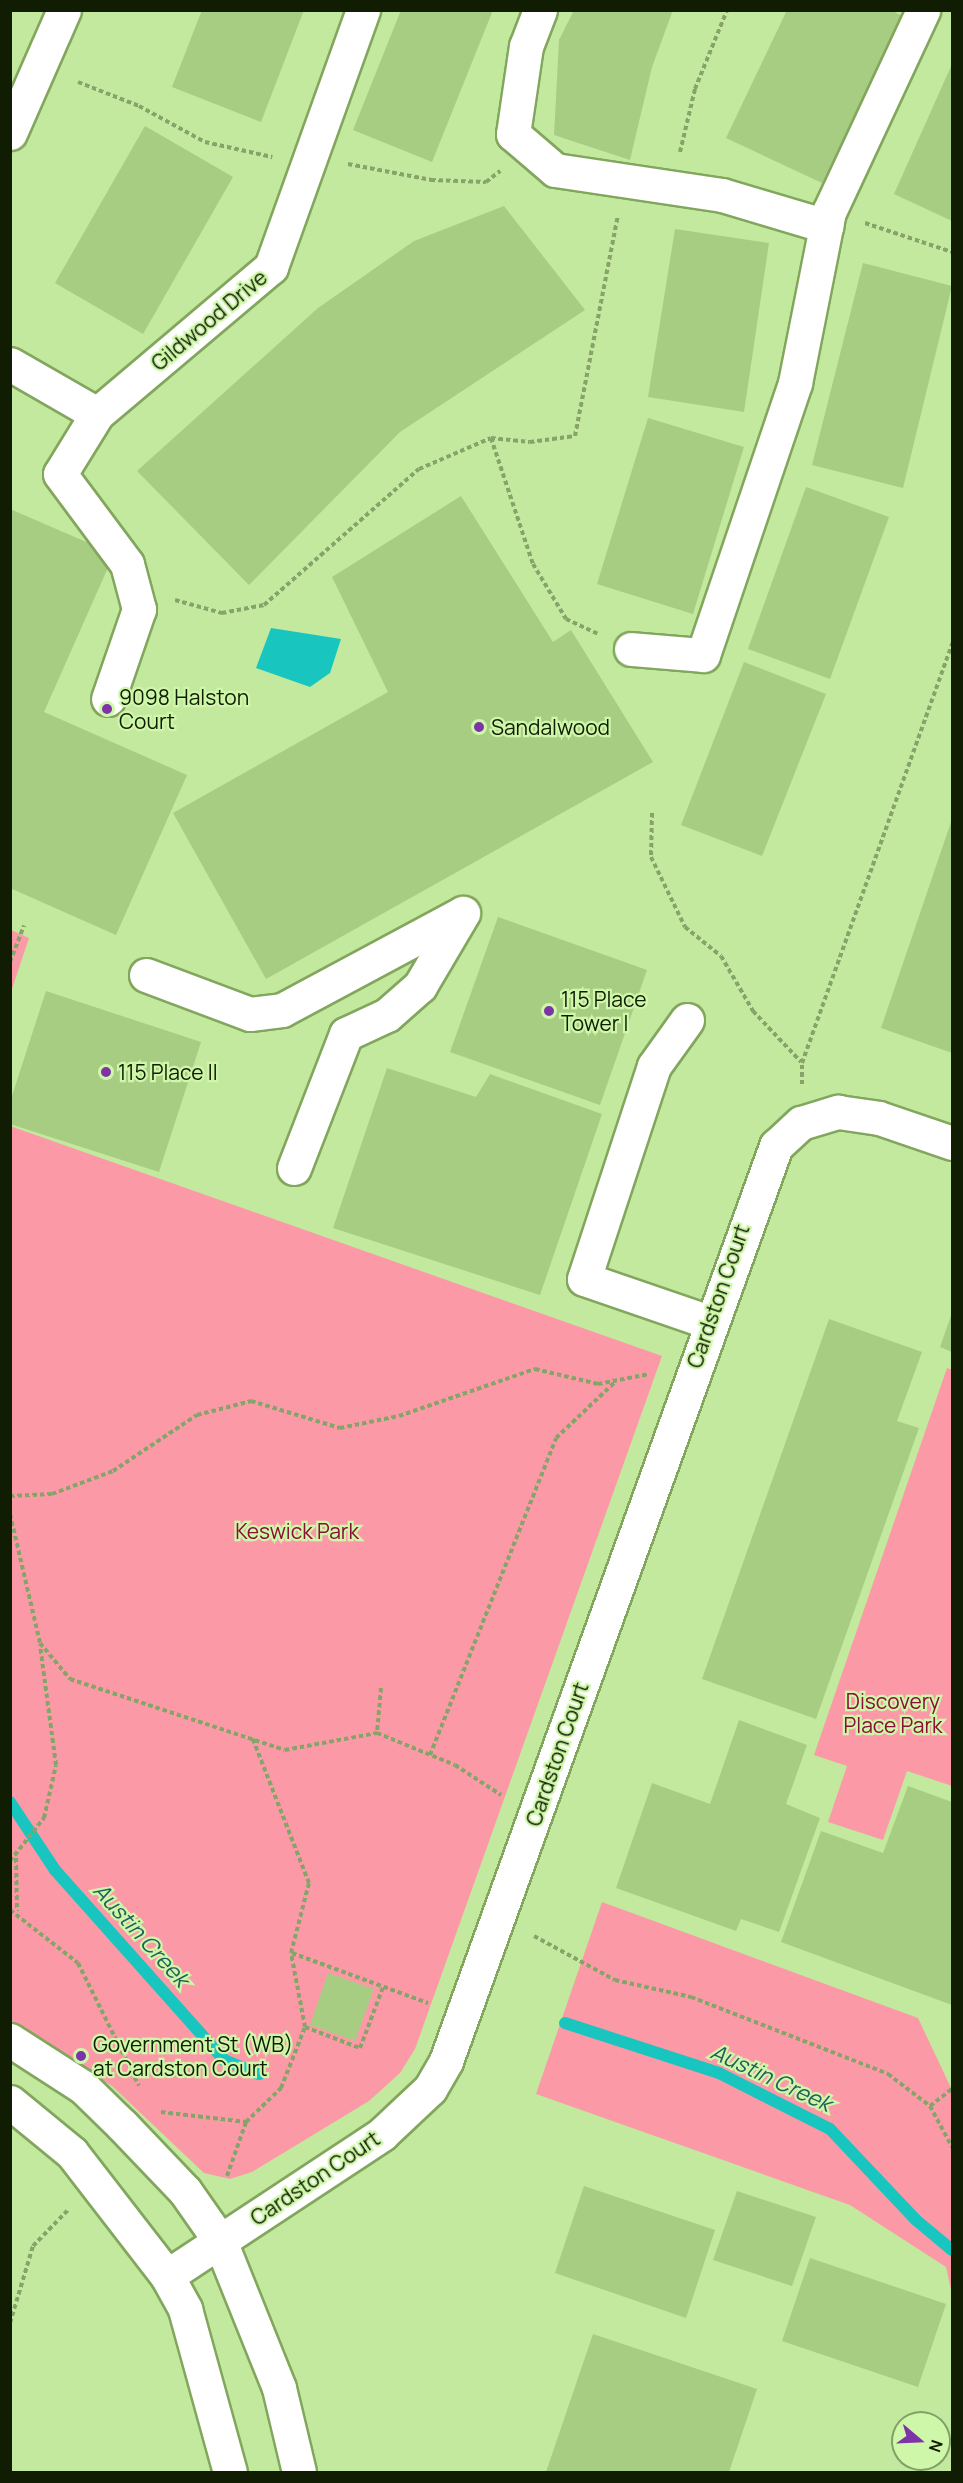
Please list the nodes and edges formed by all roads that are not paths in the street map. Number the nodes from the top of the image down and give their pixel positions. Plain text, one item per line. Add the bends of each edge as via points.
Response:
1 (64, 10) edge
2 (363, 10) edge
3 (540, 10) edge
4 (923, 10) edge
5 (10, 132) edge
6 (826, 226) junction
7 (10, 364) edge
8 (97, 414) junction
9 (631, 649) dead end
10 (108, 699) dead end
11 (146, 975) dead end
12 (687, 1020) dead end
13 (952, 1143) edge
14 (294, 1168) dead end
15 (709, 1322) junction
16 (10, 2040) edge
17 (10, 2102) edge
18 (220, 2241) junction
19 (167, 2276) junction
20 (230, 2472) edge
21 (298, 2472) edge

1 - 5 street
2 - 8 street, Gildwood Drive via 271,267
3 - 6 street via 526,46 513,134 555,170 722,195
4 - 6 street
6 - 9 street via 795,383 703,655
7 - 8 street
8 - 10 street, Gildwood Drive via 60,474 127,564 139,609
11 - 14 street via 250,1014 282,1010 463,913 420,986 387,1015 346,1034
12 - 15 street via 654,1066 584,1279
13 - 15 street, Cardston Court via 857,1113 801,1122 767,1160
15 - 18 street, Cardston Court via 446,2061 430,2089 382,2134
16 - 18 street via 82,2088 114,2117 184,2191
17 - 19 street via 72,2153
18 - 19 street, Cardston Court
18 - 21 street via 279,2388
19 - 20 street via 185,2309

